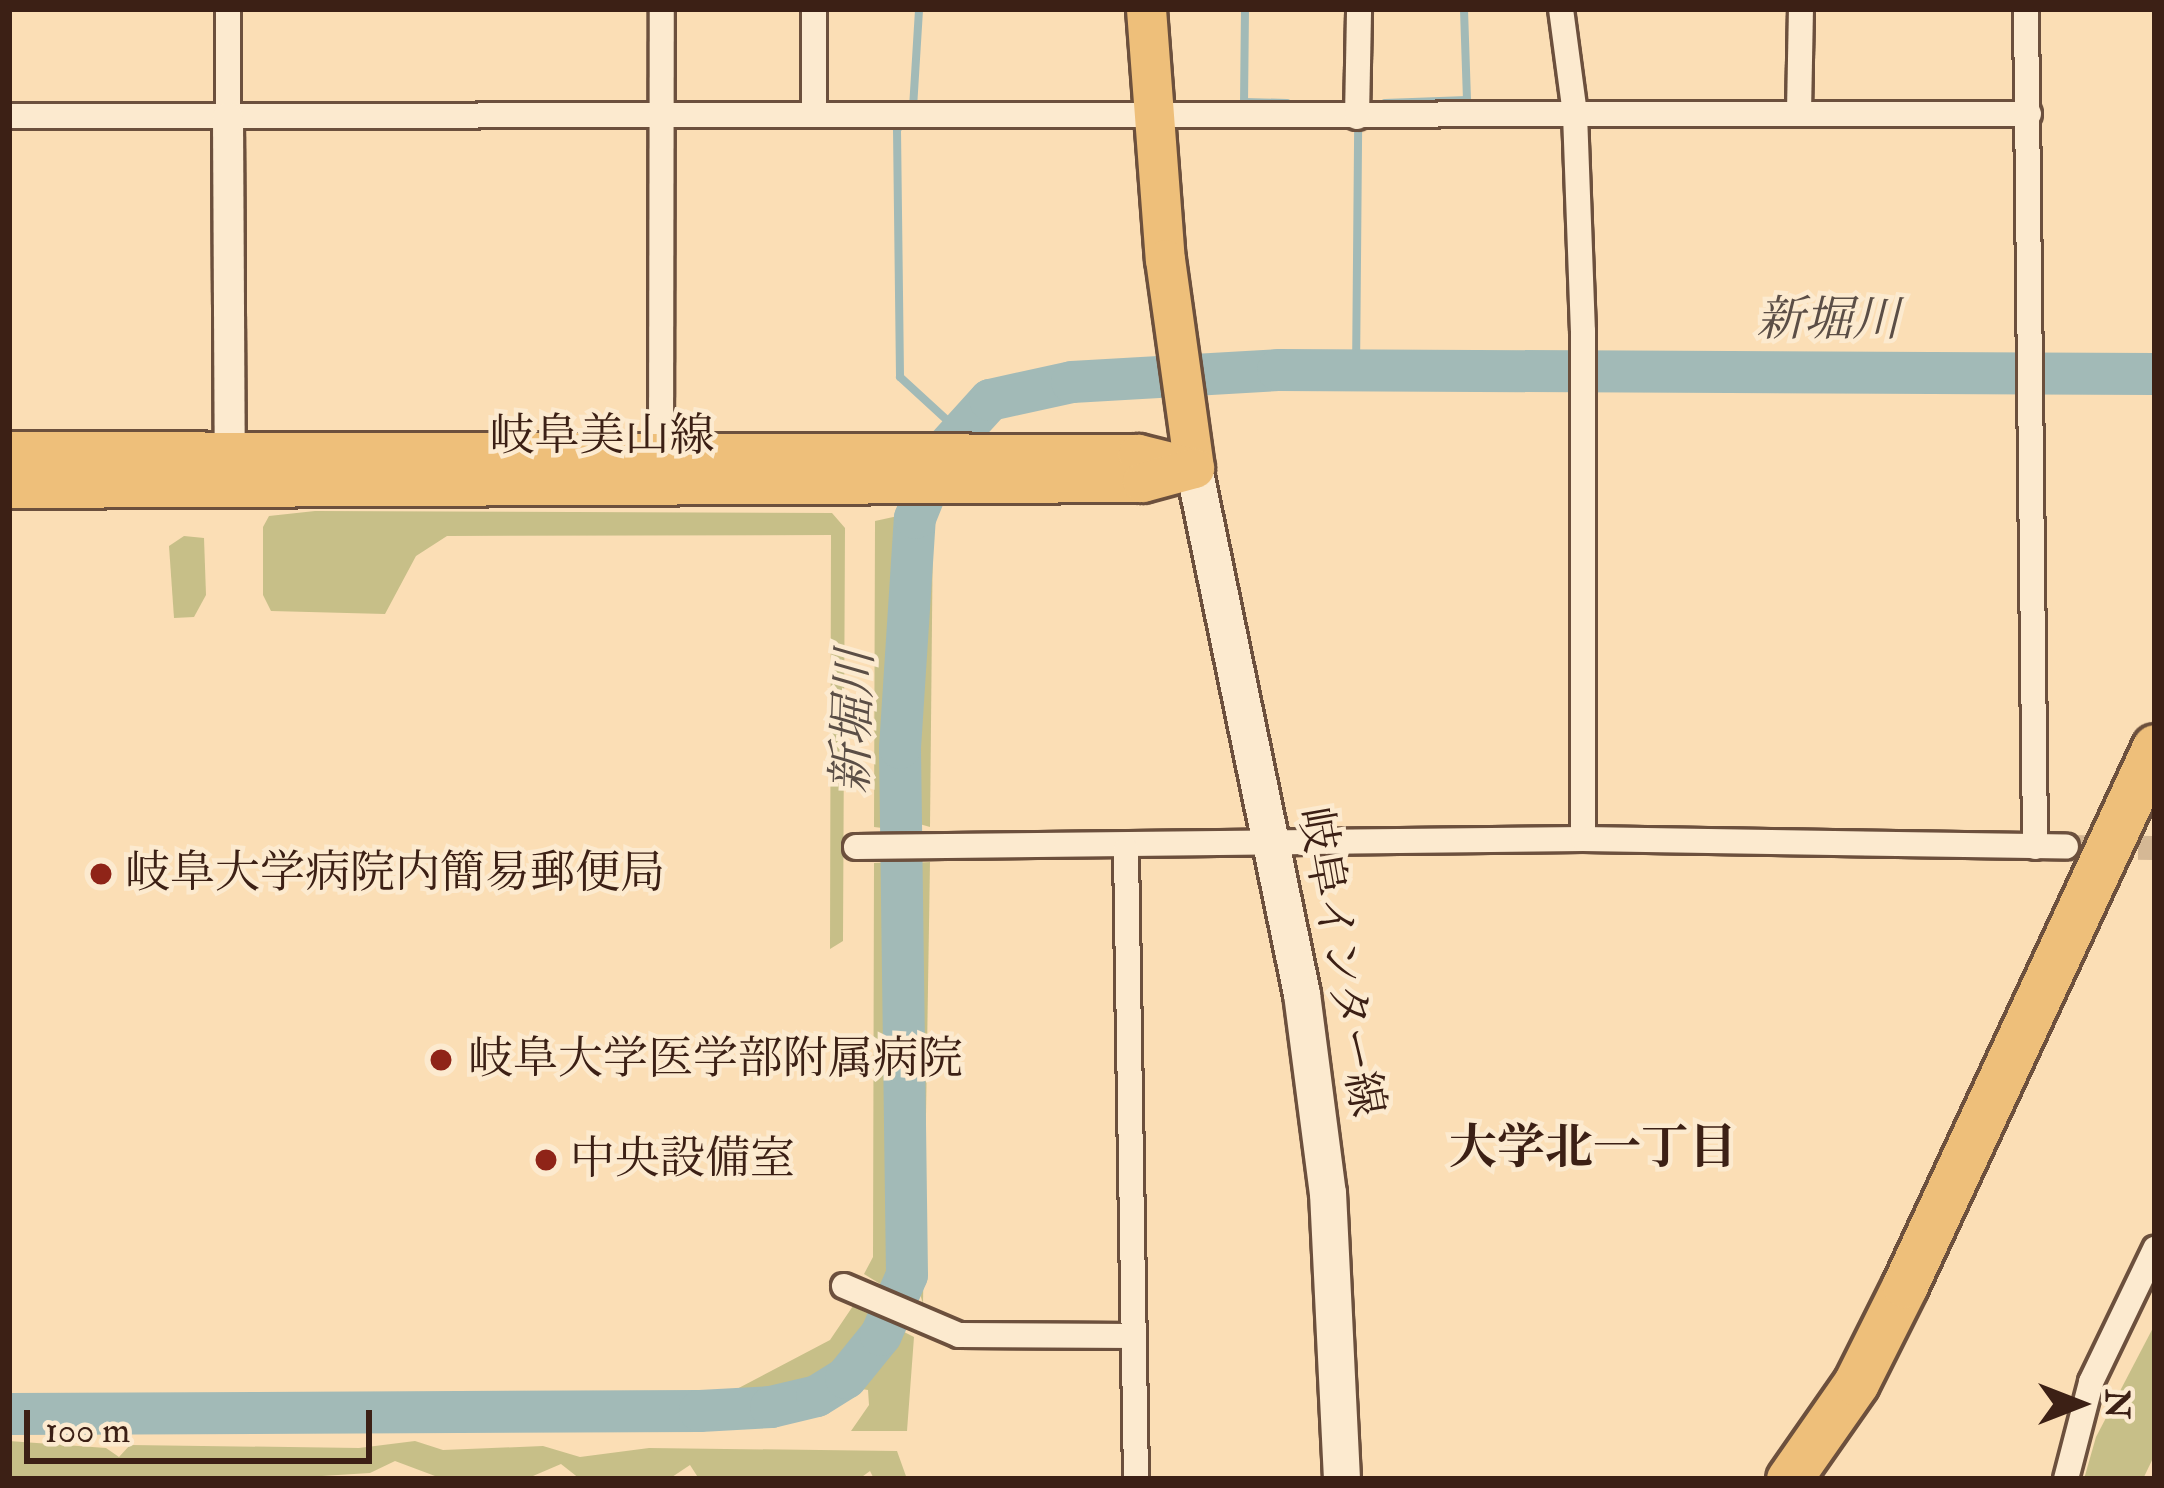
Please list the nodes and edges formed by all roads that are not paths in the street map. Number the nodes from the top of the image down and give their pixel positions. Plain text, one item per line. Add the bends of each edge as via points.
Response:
1 (228, 9) edge
2 (662, 9) edge
3 (814, 9) edge
4 (1147, 9) edge
5 (1359, 9) edge
6 (1561, 9) edge
7 (1801, 9) edge
8 (2026, 9) edge
9 (1798, 112) junction
10 (1151, 113) junction
11 (1575, 114) junction
12 (2029, 114) junction
13 (662, 115) junction
14 (814, 115) junction
15 (9, 116) edge
16 (1357, 117) junction
17 (228, 118) junction
18 (9, 452) edge
19 (662, 454) junction
20 (1194, 468) junction
21 (230, 469) junction
22 (878, 469) junction
23 (9, 488) edge
24 (2155, 747) edge
25 (2155, 819) edge
26 (1583, 839) junction
27 (1272, 842) junction
28 (856, 847) dead end
29 (2035, 847) junction
30 (2066, 847) tunnel mouth
31 (1126, 850) junction
32 (2155, 1249) edge
33 (844, 1286) dead end
34 (1134, 1336) junction
35 (1136, 1479) edge
36 (1342, 1479) edge
37 (1789, 1479) edge
38 (1821, 1479) edge
39 (2066, 1479) edge

1 - 17 street
2 - 13 street
3 - 14 street
4 - 10 main road
5 - 16 street
6 - 11 street
7 - 9 street
8 - 12 street
9 - 11 street
9 - 12 street
10 - 14 street
10 - 16 street
10 - 20 main road
11 - 16 street
11 - 26 street
12 - 29 street
13 - 14 street
13 - 17 street
13 - 19 street
15 - 17 street
17 - 21 street
18 - 21 main road, 岐阜美山線
19 - 21 main road, 岐阜美山線
19 - 22 main road, 岐阜美山線
20 - 22 main road, 岐阜美山線 via 1138,454
20 - 27 main road, 岐阜インター線
21 - 22 main road, 岐阜美山線
21 - 23 main road, 岐阜美山線
24 - 37 highway via 1856,1383
25 - 38 highway via 1935,1287
26 - 27 street
26 - 29 street
27 - 31 street
27 - 36 main road, 岐阜インター線 via 1328,1193
28 - 31 street
29 - 30 street
31 - 34 street
32 - 39 street via 2091,1382
33 - 34 street via 922,1326 959,1335
34 - 35 street

